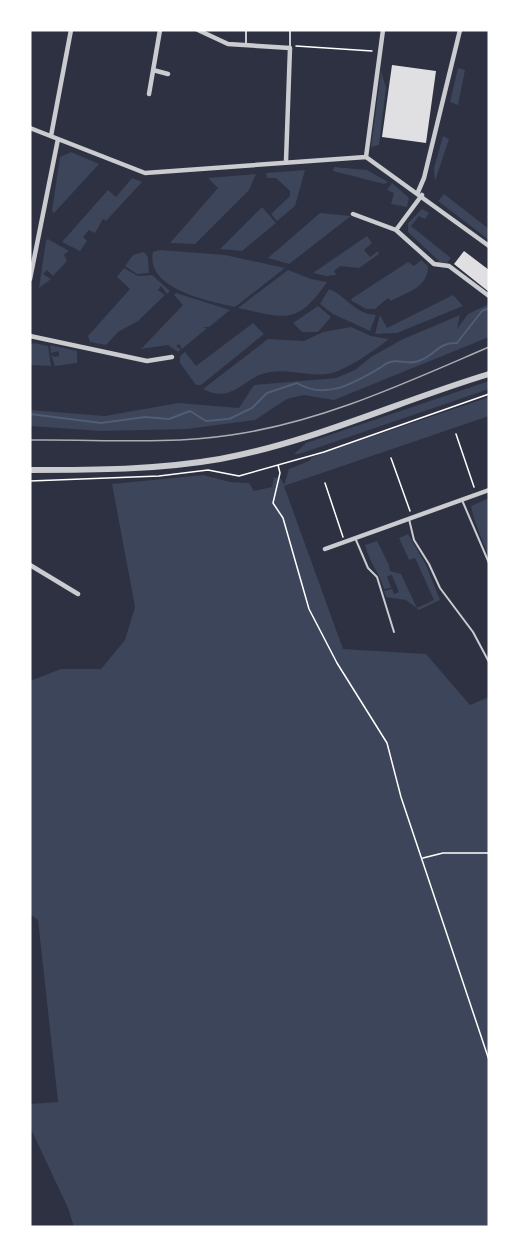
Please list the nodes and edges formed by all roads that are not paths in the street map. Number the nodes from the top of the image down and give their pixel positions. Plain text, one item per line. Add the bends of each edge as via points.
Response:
1 (71, 30) edge
2 (160, 30) edge
3 (198, 30) edge
4 (246, 30) edge
5 (290, 30) edge
6 (383, 30) edge
7 (460, 30) edge
8 (206, 32) edge
9 (246, 46) junction
10 (290, 48) junction
11 (153, 70) junction
12 (168, 74) dead end
13 (150, 94) dead end
14 (30, 128) edge
15 (51, 136) junction
16 (58, 139) junction
17 (366, 157) junction
18 (286, 161) junction
19 (420, 194) junction
20 (354, 214) dead end
21 (396, 230) junction
22 (489, 246) edge
23 (30, 279) edge
24 (489, 296) edge
25 (30, 336) edge
26 (172, 357) dead end
27 (489, 374) edge
28 (30, 470) edge
29 (489, 490) edge
30 (462, 500) junction
31 (411, 518) junction
32 (356, 540) junction
33 (325, 549) dead end
34 (489, 563) edge
35 (30, 565) edge
36 (78, 594) dead end
37 (394, 632) dead end
38 (489, 662) edge

1 - 15 street
2 - 11 street
3 - 8 street
4 - 9 lane
5 - 10 lane
6 - 17 street
7 - 19 street
8 - 9 street via 228,44
9 - 10 street
10 - 18 street
11 - 12 street
11 - 13 street
14 - 15 street
15 - 16 street
16 - 18 street via 145,173
16 - 23 street
17 - 18 street
17 - 19 street
19 - 21 street
19 - 22 street
20 - 21 street
21 - 24 street via 434,264 449,266
25 - 26 street via 137,360
27 - 28 street via 300,438 227,458 114,470
29 - 30 street
30 - 31 street
30 - 34 lane
31 - 32 street
31 - 38 lane via 414,540
32 - 33 street
32 - 37 lane via 376,577
35 - 36 street

